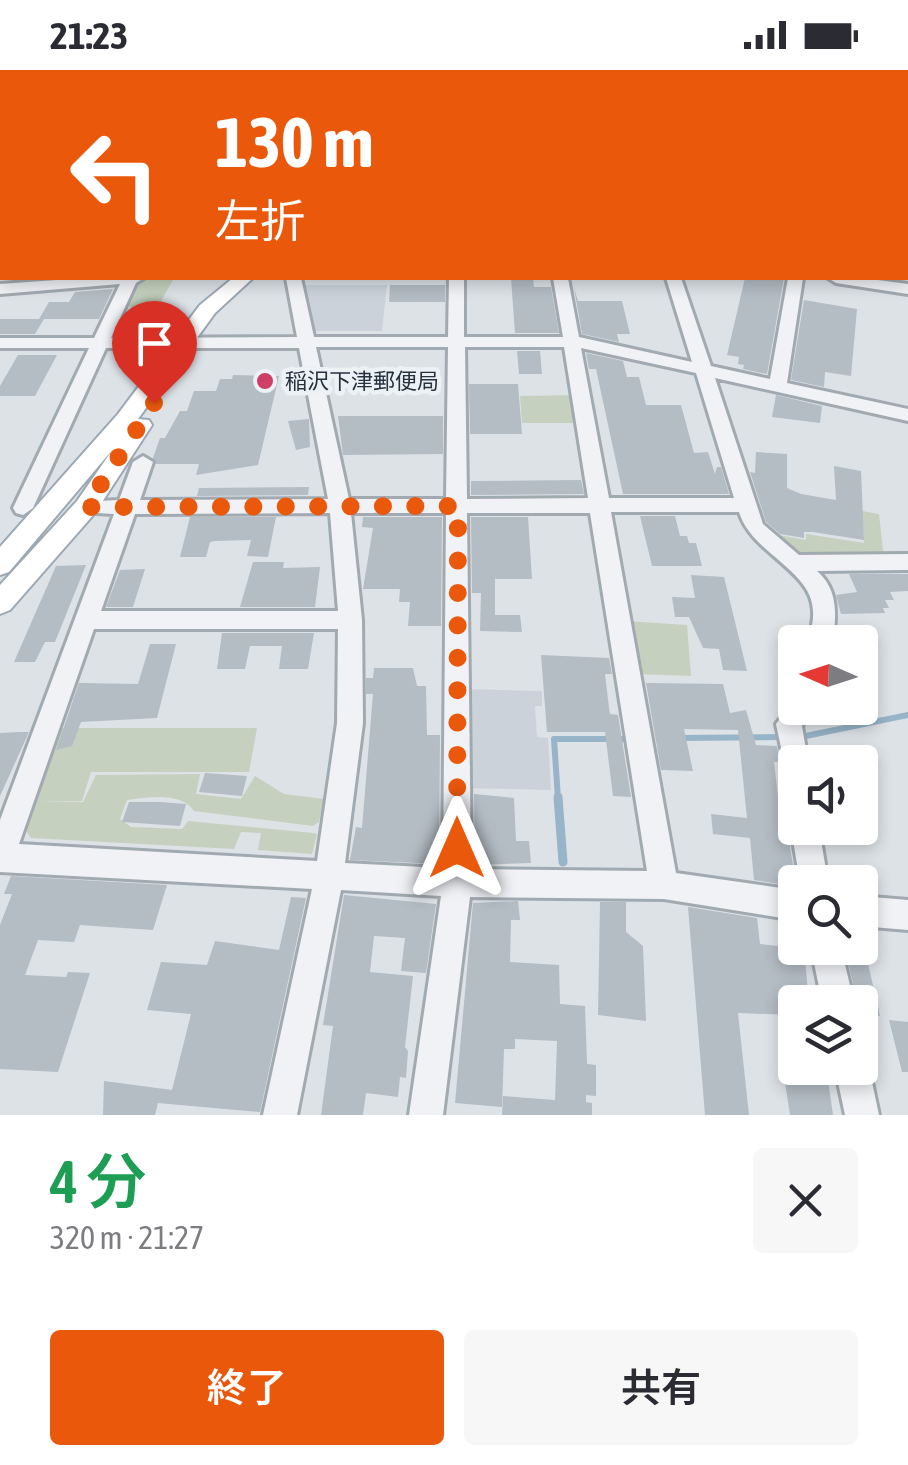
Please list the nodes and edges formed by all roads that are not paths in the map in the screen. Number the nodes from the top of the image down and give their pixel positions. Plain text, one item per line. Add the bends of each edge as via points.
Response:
1 (109, 280) edge
2 (132, 280) edge
3 (242, 280) edge
4 (293, 280) edge
5 (456, 280) edge
6 (561, 280) edge
7 (675, 280) edge
8 (796, 280) edge
9 (849, 280) edge
10 (0, 289) edge
11 (908, 289) edge
12 (186, 342) junction
13 (306, 342) junction
14 (458, 342) junction
15 (571, 342) junction
16 (0, 344) edge
17 (100, 344) junction
18 (705, 370) junction
19 (778, 386) junction
20 (908, 414) edge
21 (143, 462) dead end
22 (599, 505) junction
23 (746, 505) junction
24 (340, 506) junction
25 (458, 506) junction
26 (86, 507) junction
27 (129, 507) junction
28 (0, 508) edge
29 (35, 510) junction
30 (908, 562) edge
31 (792, 563) junction
32 (0, 565) edge
33 (0, 604) edge
34 (88, 620) junction
35 (350, 620) junction
36 (824, 625) edge
37 (0, 858) edge
38 (329, 876) junction
39 (457, 884) junction
40 (664, 884) junction
41 (778, 901) edge
42 (878, 912) edge
43 (908, 915) edge
44 (856, 1085) edge
45 (280, 1115) edge
46 (426, 1115) edge
47 (862, 1115) edge

1 - 10 street
2 - 17 street
3 - 12 main road via 207,309
4 - 13 street
5 - 14 street
6 - 15 street
7 - 18 street
8 - 19 street
9 - 11 street
12 - 13 street
12 - 17 street
12 - 26 main road via 184,355
12 - 29 main road
13 - 14 street
13 - 24 street
14 - 15 street
14 - 25 street
15 - 18 street
15 - 22 street
16 - 17 street
17 - 29 street
18 - 19 street
18 - 23 street
19 - 20 street
21 - 27 street
22 - 23 street
22 - 25 street
22 - 40 street
23 - 31 street via 760,536
24 - 25 street
24 - 27 street
24 - 35 street
25 - 39 street
26 - 27 street
26 - 33 main road
27 - 34 street
28 - 29 street
29 - 32 main road
30 - 31 street
31 - 36 street via 818,584
34 - 35 street
34 - 37 street
35 - 38 street via 350,723
37 - 38 street
38 - 39 street
38 - 45 street
39 - 40 street
39 - 46 street
40 - 41 street
42 - 43 street
44 - 47 street

